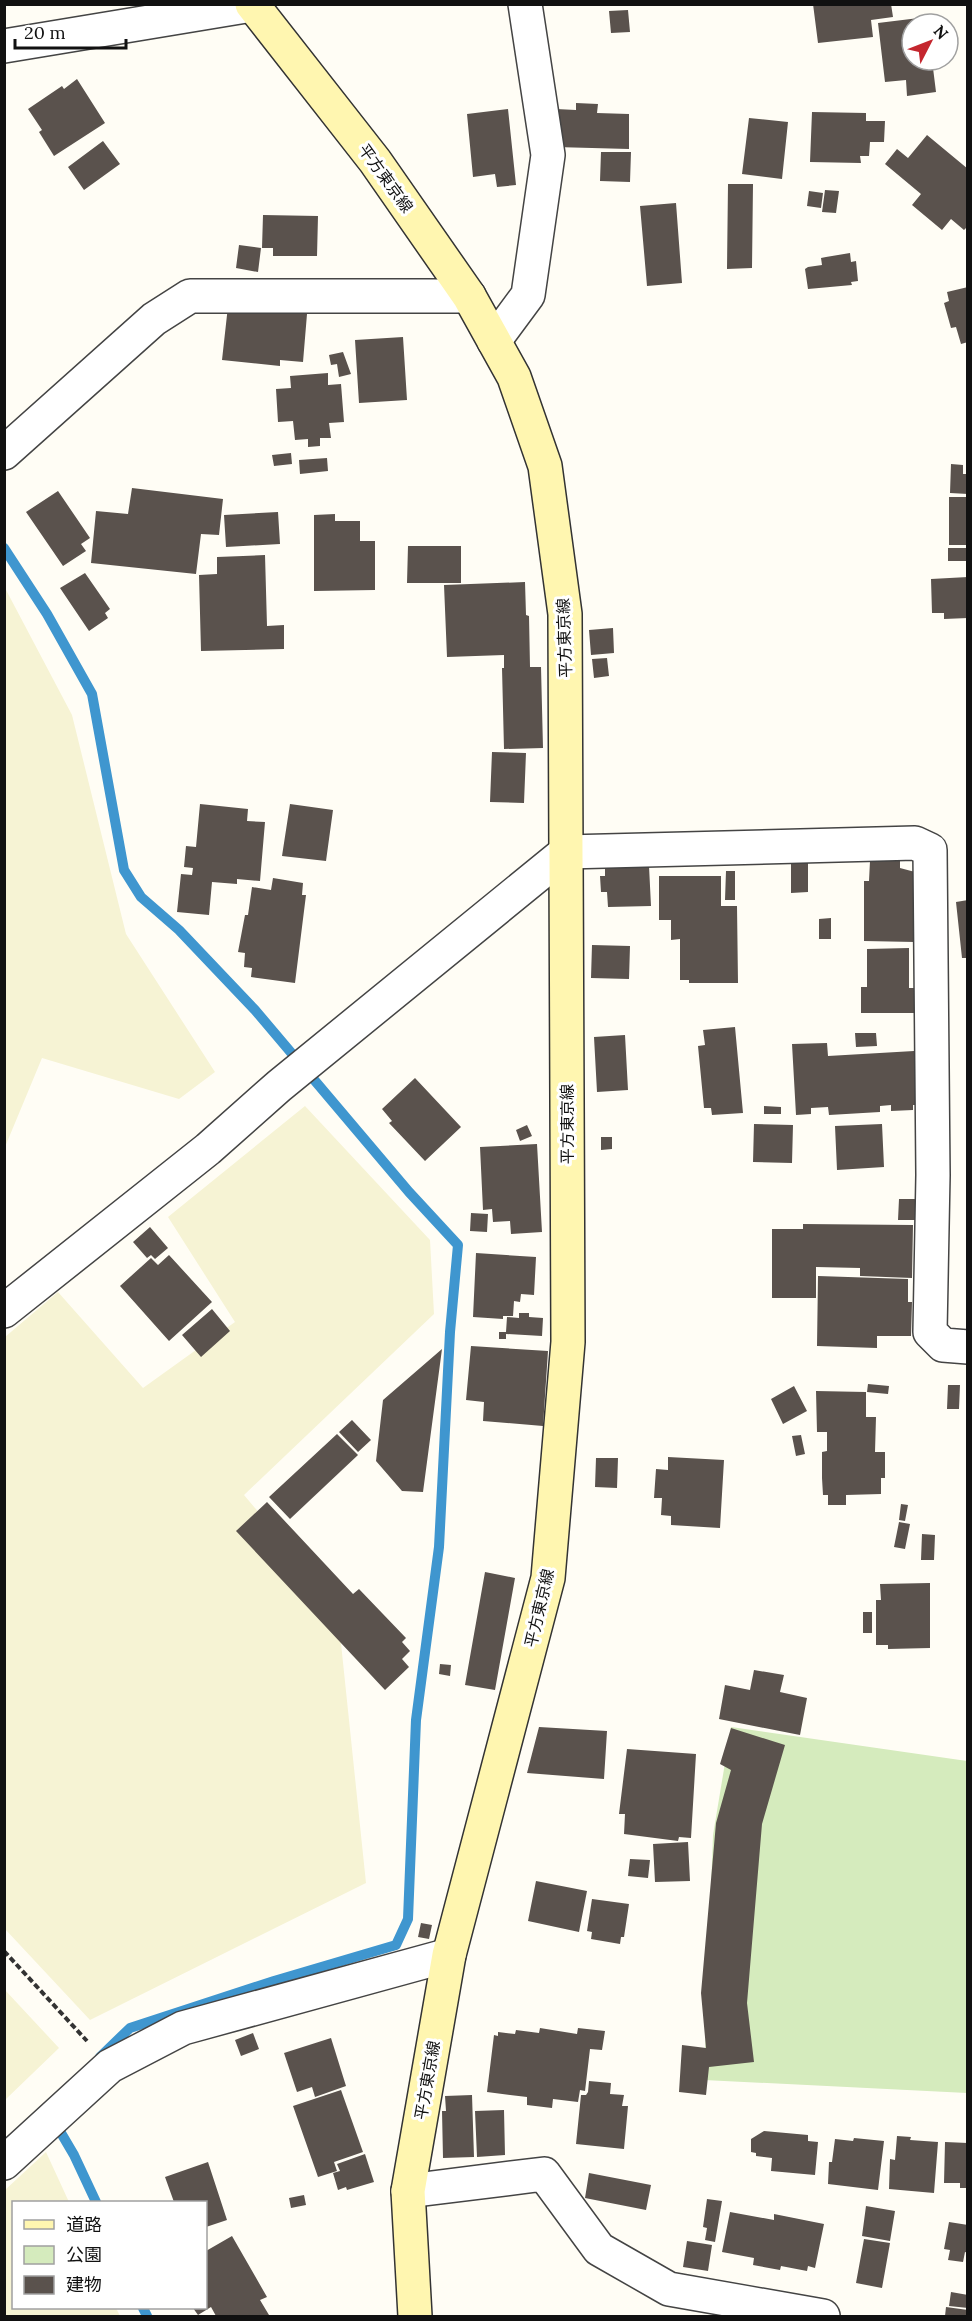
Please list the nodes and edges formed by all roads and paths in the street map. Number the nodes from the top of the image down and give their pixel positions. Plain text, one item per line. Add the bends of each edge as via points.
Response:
1 (525, 4) edge
2 (252, 5) edge
3 (4, 46) edge
4 (469, 296) junction
5 (494, 341) junction
6 (4, 453) edge
7 (566, 852) junction
8 (4, 1311) edge
9 (968, 1347) edge
10 (4, 1952) edge
11 (449, 1955) junction
12 (110, 2066) junction
13 (4, 2163) edge
14 (408, 2190) junction
15 (415, 2316) edge
16 (823, 2316) edge

1 - 5 street via 548,155 528,295
2 - 3 street
2 - 4 main road, 平方東京線 via 375,161
4 - 5 main road, 平方東京線
4 - 6 street via 190,296 154,319
5 - 7 main road, 平方東京線 via 514,377 545,466 565,614
7 - 8 street via 279,1086 208,1149
7 - 9 street via 915,843 930,850 930,1332 943,1345
7 - 11 main road, 平方東京線 via 568,1342 548,1578
10 - 12 path
11 - 12 street via 183,2028
11 - 14 main road, 平方東京線
12 - 13 street
14 - 15 main road, 平方東京線
14 - 16 street via 544,2174 599,2249 669,2289

